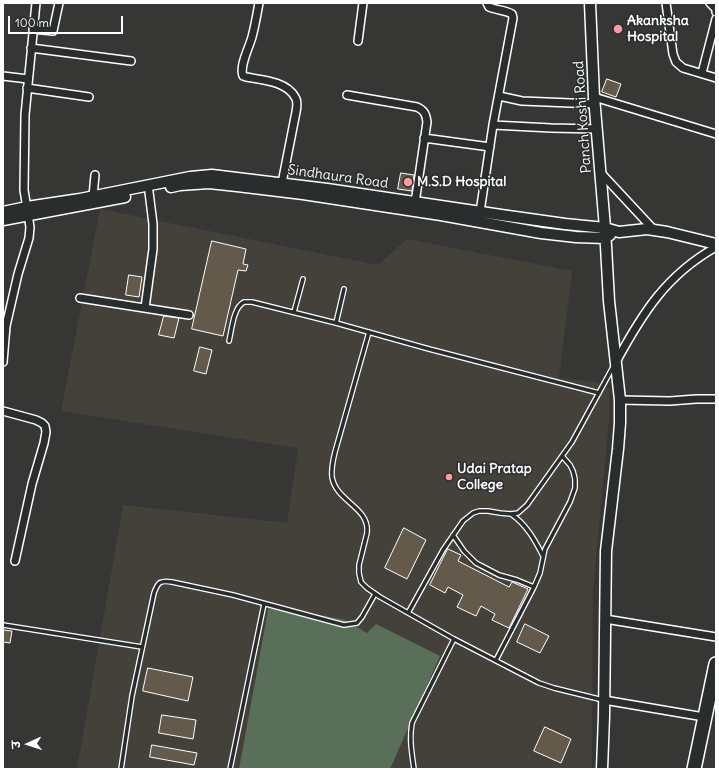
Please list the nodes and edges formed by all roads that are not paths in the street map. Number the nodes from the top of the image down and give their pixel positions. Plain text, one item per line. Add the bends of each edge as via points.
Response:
1 (36, 3) edge
2 (59, 3) edge
3 (259, 3) edge
4 (363, 3) edge
5 (487, 3) edge
6 (590, 3) edge
7 (666, 3) edge
8 (711, 3) edge
9 (716, 12) edge
10 (716, 19) edge
11 (33, 29) junction
12 (358, 41) dead end
13 (31, 48) junction
14 (131, 61) dead end
15 (702, 73) junction
16 (3, 76) edge
17 (716, 78) edge
18 (28, 79) junction
19 (27, 88) junction
20 (347, 95) dead end
21 (498, 96) junction
22 (89, 97) dead end
23 (595, 100) junction
24 (493, 125) junction
25 (597, 129) junction
26 (716, 134) edge
27 (424, 138) junction
28 (490, 147) junction
29 (600, 172) junction
30 (95, 175) dead end
31 (282, 183) junction
32 (149, 192) junction
33 (93, 196) junction
34 (415, 203) junction
35 (28, 211) junction
36 (3, 212) edge
37 (480, 212) junction
38 (3, 220) edge
39 (654, 230) junction
40 (605, 233) junction
41 (716, 244) edge
42 (716, 247) edge
43 (303, 279) dead end
44 (344, 289) dead end
45 (80, 298) dead end
46 (144, 308) junction
47 (294, 312) junction
48 (189, 316) dead end
49 (336, 323) junction
50 (369, 332) junction
51 (229, 340) dead end
52 (3, 362) edge
53 (616, 363) junction
54 (599, 393) junction
55 (716, 399) edge
56 (620, 400) junction
57 (3, 411) edge
58 (562, 456) junction
59 (511, 514) junction
60 (453, 535) junction
61 (543, 556) junction
62 (15, 561) dead end
63 (534, 587) junction
64 (375, 594) junction
65 (264, 604) junction
66 (408, 613) junction
67 (605, 619) junction
68 (3, 624) edge
69 (716, 637) edge
70 (454, 639) junction
71 (142, 647) junction
72 (496, 660) junction
73 (716, 664) edge
74 (604, 700) junction
75 (716, 702) edge
76 (704, 717) junction
77 (121, 769) edge
78 (230, 769) edge
79 (414, 769) edge
80 (602, 769) edge
81 (694, 769) edge
82 (702, 769) edge

1 - 11 street
2 - 11 street via 53,30
3 - 31 street via 241,71 243,76 281,85 295,97 296,112
4 - 12 street
5 - 21 street via 493,9 512,14 513,18
6 - 23 street, Panch Koshi Road
7 - 15 street via 672,54 676,62 683,68
8 - 9 street
10 - 15 street
11 - 13 street
13 - 14 street
13 - 18 street
15 - 17 street
16 - 18 street
18 - 19 street
19 - 22 street
19 - 35 street via 24,190
20 - 27 street via 417,107 426,114
21 - 23 street via 522,100
21 - 24 street
23 - 25 street, Panch Koshi Road
23 - 26 street
24 - 25 street
24 - 28 street
25 - 29 street, Panch Koshi Road
27 - 28 street
27 - 34 street
28 - 37 street
29 - 39 street
29 - 40 street, Panch Koshi Road
30 - 33 street
31 - 33 street, Sindhaura Road via 212,175
31 - 34 street, Sindhaura Road
32 - 35 street
32 - 40 street via 180,185 209,183 302,194 576,237
32 - 46 street via 154,239
33 - 35 street, Sindhaura Road
34 - 37 street, Sindhaura Road
35 - 36 street, Sindhaura Road
35 - 38 street
35 - 52 street via 29,238 6,326
37 - 40 street, Sindhaura Road via 565,224
39 - 40 street, Sindhaura Road
39 - 41 street, Sindhaura Road
40 - 53 street, Panch Koshi Road
42 - 53 street via 687,266 656,297 631,333
43 - 47 lane
44 - 49 lane
45 - 46 street
46 - 48 street
47 - 49 lane
47 - 51 lane via 244,302 236,312
49 - 50 lane
50 - 54 lane
50 - 64 lane via 334,452 332,478 336,488 364,516 368,528 359,573 361,582
53 - 54 lane
53 - 56 street, Panch Koshi Road
54 - 58 lane
55 - 56 street
56 - 67 street, Panch Koshi Road via 618,449 606,551
57 - 62 street via 36,420 45,426 46,432
58 - 59 lane via 527,506 518,513
58 - 61 lane via 574,471 575,488
59 - 60 lane via 488,510 473,513 463,521
59 - 61 lane via 523,524
60 - 63 lane via 476,563 499,575
60 - 66 lane
61 - 63 lane
63 - 72 lane
64 - 65 lane via 356,623 344,625
64 - 66 lane
65 - 71 lane via 172,582 160,582 154,593
65 - 78 lane
66 - 70 lane
67 - 69 street
67 - 74 street, Panch Koshi Road
68 - 71 lane
70 - 72 lane
70 - 79 lane via 412,724 410,744
71 - 77 lane
72 - 74 lane via 539,683
73 - 76 highway
74 - 76 street
74 - 80 street, Panch Koshi Road
75 - 82 highway
76 - 81 highway

